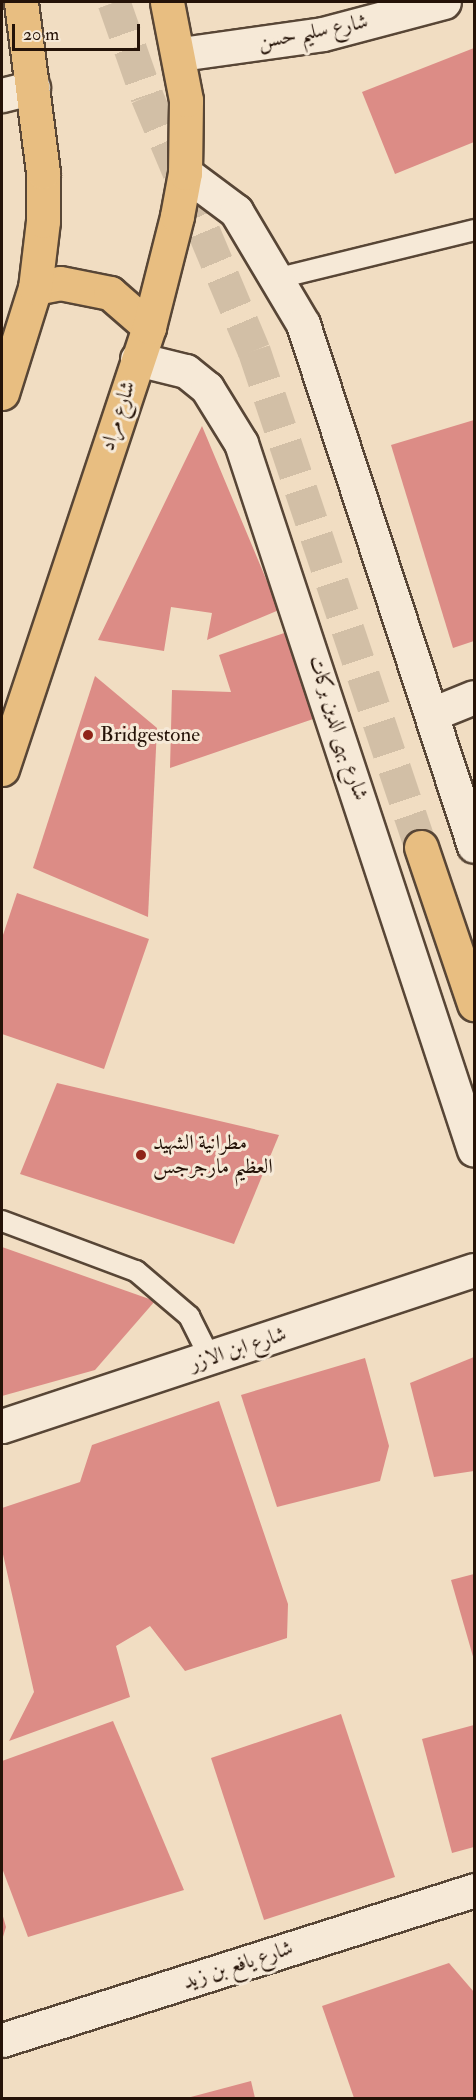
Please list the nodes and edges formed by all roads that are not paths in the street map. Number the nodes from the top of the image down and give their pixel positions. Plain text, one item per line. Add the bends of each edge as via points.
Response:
1 (21, 2) edge
2 (167, 2) edge
3 (444, 2) edge
4 (181, 54) junction
5 (33, 87) junction
6 (2, 95) edge
7 (185, 173) junction
8 (474, 230) edge
9 (279, 278) junction
10 (35, 288) junction
11 (149, 327) junction
12 (137, 359) junction
13 (2, 393) edge
14 (474, 697) edge
15 (432, 714) junction
16 (2, 769) edge
17 (474, 846) edge
18 (422, 847) tunnel mouth
19 (474, 1004) edge
20 (474, 1150) edge
21 (2, 1221) edge
22 (474, 1270) edge
23 (210, 1358) junction
24 (2, 1426) edge
25 (474, 1890) edge
26 (2, 2040) edge

1 - 5 main road
2 - 4 main road, شارع مراد
3 - 4 street, شارع سليم حسن via 323,34
4 - 7 main road, شارع مراد
5 - 6 street
5 - 10 main road via 43,172
7 - 9 street via 236,211
7 - 11 main road, شارع مراد
8 - 9 lane
9 - 15 street via 322,376
10 - 11 main road via 60,283 110,293
10 - 13 main road
11 - 12 main road, شارع مراد
12 - 16 main road, شارع مراد
12 - 20 street, شارع بهى الدين بركات via 186,371 207,388 241,443
14 - 15 street
15 - 17 street
18 - 19 main road
21 - 23 lane via 136,1271 189,1316
22 - 23 street, شارع ابن الازر
23 - 24 street, شارع ابن الازر
25 - 26 street, شارع يافع بن زيد

